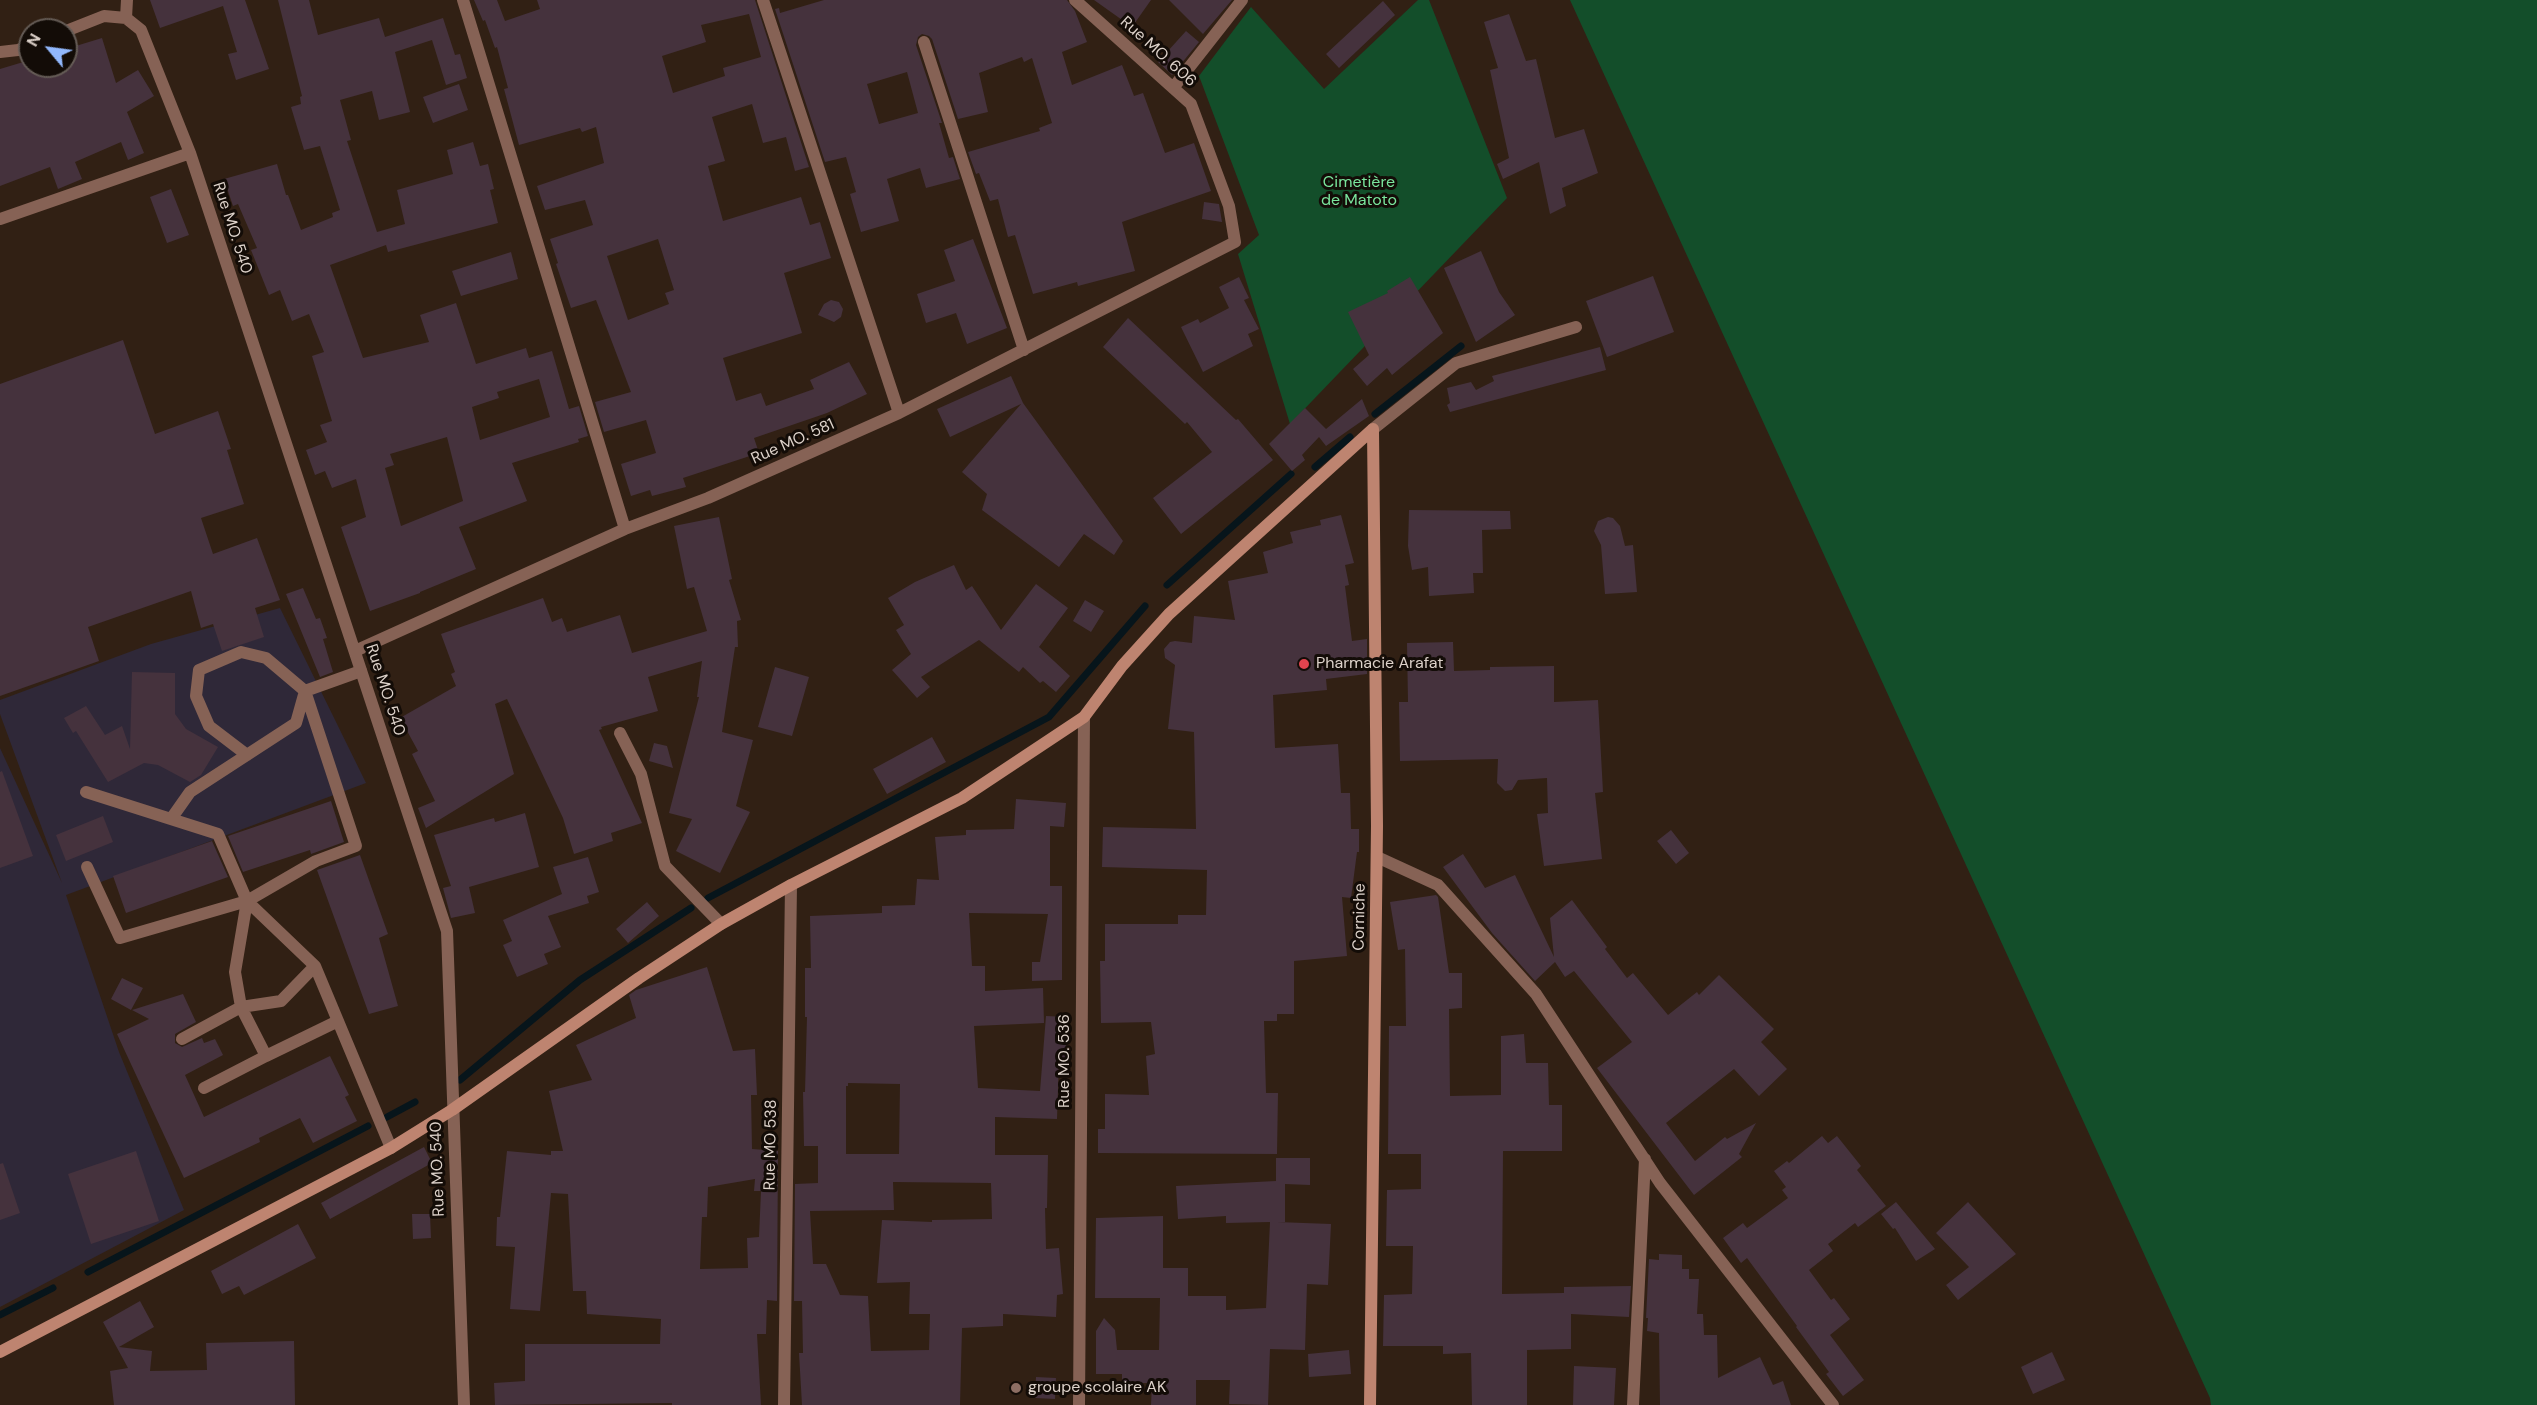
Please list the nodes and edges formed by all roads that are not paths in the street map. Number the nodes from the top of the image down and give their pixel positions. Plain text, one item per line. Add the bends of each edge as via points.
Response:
1 (127, 0) edge
2 (463, 0) edge
3 (762, 0) edge
4 (1075, 0) edge
5 (1242, 0) edge
6 (126, 18) junction
7 (78, 26) edge
8 (924, 42) dead end
9 (18, 50) edge
10 (0, 52) edge
11 (1173, 88) junction
12 (190, 153) junction
13 (0, 219) edge
14 (1235, 242) joint
15 (1576, 327) dead end
16 (1024, 350) junction
17 (899, 413) junction
18 (1373, 429) junction
19 (625, 529) junction
20 (355, 651) junction
21 (361, 671) junction
22 (305, 691) junction
23 (1084, 717) junction
24 (620, 733) dead end
25 (247, 755) junction
26 (86, 792) dead end
27 (171, 819) junction
28 (1377, 857) junction
29 (87, 867) dead end
30 (791, 885) junction
31 (247, 901) junction
32 (721, 924) junction
33 (315, 966) junction
34 (241, 1007) junction
35 (338, 1021) junction
36 (182, 1039) dead end
37 (266, 1056) junction
38 (204, 1088) dead end
39 (452, 1110) junction
40 (391, 1148) junction
41 (1645, 1159) junction
42 (0, 1352) edge
43 (464, 1405) edge
44 (784, 1405) edge
45 (1079, 1405) edge
46 (1370, 1405) edge
47 (1633, 1405) edge
48 (1833, 1405) edge

1 - 6 street
2 - 19 street
3 - 17 street
4 - 11 street, Rue MO. 606
5 - 11 street
6 - 7 street via 104,16
6 - 12 street, Rue MO. 540 via 141,30
8 - 16 street
9 - 10 street
11 - 14 street, Rue MO. 606 via 1191,104 1229,206
12 - 13 street
12 - 20 street, Rue MO. 540
14 - 16 street, Rue MO. 581
15 - 18 street via 1456,363
16 - 17 street, Rue MO. 581
17 - 19 street, Rue MO. 581 via 708,498
18 - 23 street via 1169,614 1122,666
18 - 28 street, Corniche
19 - 20 street, Rue MO. 581
20 - 21 street, Rue MO. 540
21 - 22 street
21 - 39 street, Rue MO. 540 via 447,931
22 - 25 street via 296,723
22 - 25 street via 266,658 241,652 199,670 196,696 209,726
22 - 31 street via 356,846 316,861
23 - 30 street via 962,798
23 - 45 street, Rue MO. 536
24 - 32 street via 641,774 664,866
25 - 27 street via 190,792
26 - 27 street
27 - 31 street via 218,834
28 - 41 street via 1438,885 1536,994
28 - 46 street, Corniche
29 - 31 street via 120,938
30 - 32 street
30 - 44 street, Rue MO 538
31 - 33 street
31 - 34 street via 235,972
32 - 39 street
33 - 34 street via 281,1001
33 - 35 street
34 - 36 street
34 - 37 street
35 - 37 street
35 - 40 street
37 - 38 street
39 - 40 street
39 - 43 street, Rue MO. 540
40 - 42 street
41 - 47 street
41 - 48 street

